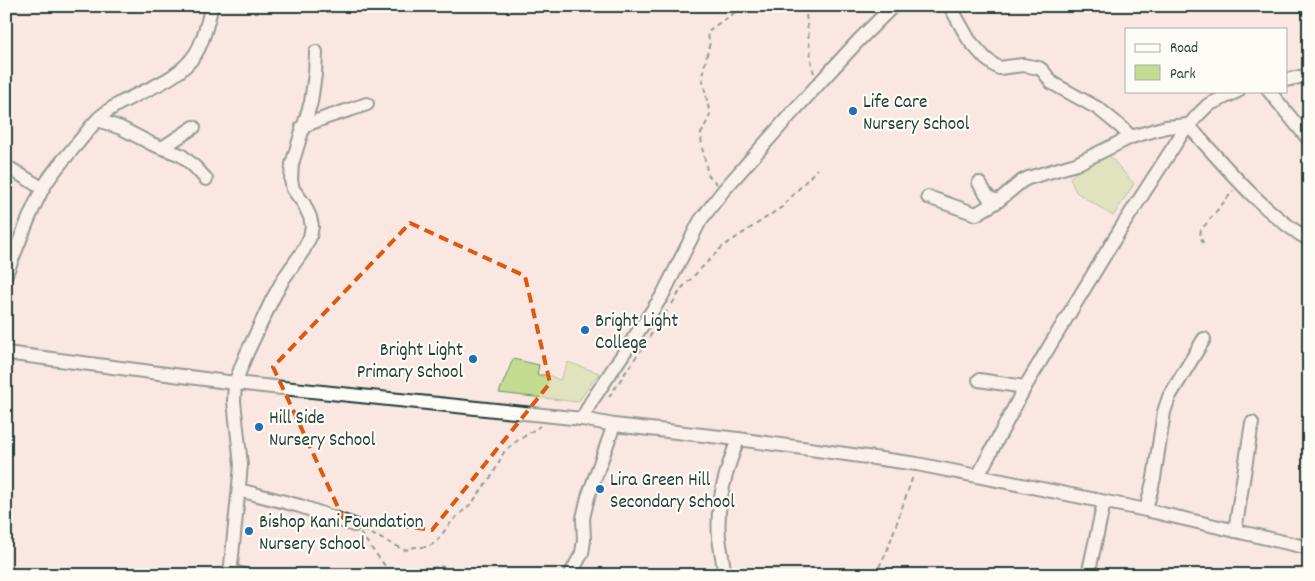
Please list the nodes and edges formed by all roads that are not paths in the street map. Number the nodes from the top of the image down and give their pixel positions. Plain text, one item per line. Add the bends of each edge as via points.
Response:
1 (212, 6) edge
2 (893, 6) edge
3 (950, 6) edge
4 (1305, 6) edge
5 (1309, 8) edge
6 (316, 52) dead end
7 (1309, 75) edge
8 (1288, 80) edge
9 (1236, 92) edge
10 (1270, 92) edge
11 (367, 104) dead end
12 (98, 120) junction
13 (1188, 125) junction
14 (194, 127) dead end
15 (302, 127) junction
16 (1131, 137) junction
17 (1309, 140) edge
18 (162, 148) junction
19 (6, 166) edge
20 (206, 179) dead end
21 (979, 183) dead end
22 (42, 188) junction
23 (928, 197) dead end
24 (998, 201) junction
25 (1309, 240) edge
26 (6, 274) edge
27 (1204, 340) dead end
28 (6, 353) edge
29 (978, 380) dead end
30 (235, 383) junction
31 (1025, 387) junction
32 (582, 419) junction
33 (1252, 423) dead end
34 (614, 425) junction
35 (738, 439) junction
36 (978, 476) junction
37 (239, 490) junction
38 (1104, 502) junction
39 (1146, 510) junction
40 (354, 526) road end
41 (1235, 531) junction
42 (1309, 548) edge
43 (230, 573) edge
44 (244, 575) edge
45 (570, 575) edge
46 (724, 575) edge
47 (1088, 575) edge

1 - 12 street via 197,52 182,69 110,108
2 - 32 street via 773,133 700,221 662,296 590,402
3 - 16 street via 969,40 994,65 999,68 1039,68 1052,83 1099,109
4 - 5 street
6 - 15 street via 311,102
7 - 8 street
9 - 13 street via 1208,105
10 - 17 street
11 - 15 street via 322,117
12 - 18 street
12 - 22 street
13 - 16 street via 1166,127
13 - 25 street via 1240,183 1282,223
13 - 31 street
14 - 18 street
15 - 30 street via 291,180 310,218 310,237 272,300
16 - 24 street via 1076,164 1028,178
18 - 20 street via 181,155
19 - 22 street
21 - 24 street via 989,198
22 - 26 street
23 - 24 street via 976,214
27 - 39 street via 1169,397
28 - 30 street
29 - 31 street
30 - 32 street
30 - 37 street via 241,466
31 - 36 street
32 - 34 street
33 - 41 street
34 - 35 street
34 - 45 street via 588,497 583,518 582,553
35 - 36 street via 917,464
35 - 46 street via 726,470 718,517
36 - 38 street
37 - 40 street via 300,506
37 - 43 street
38 - 39 street
38 - 47 street
39 - 41 street
41 - 42 street
43 - 44 street

